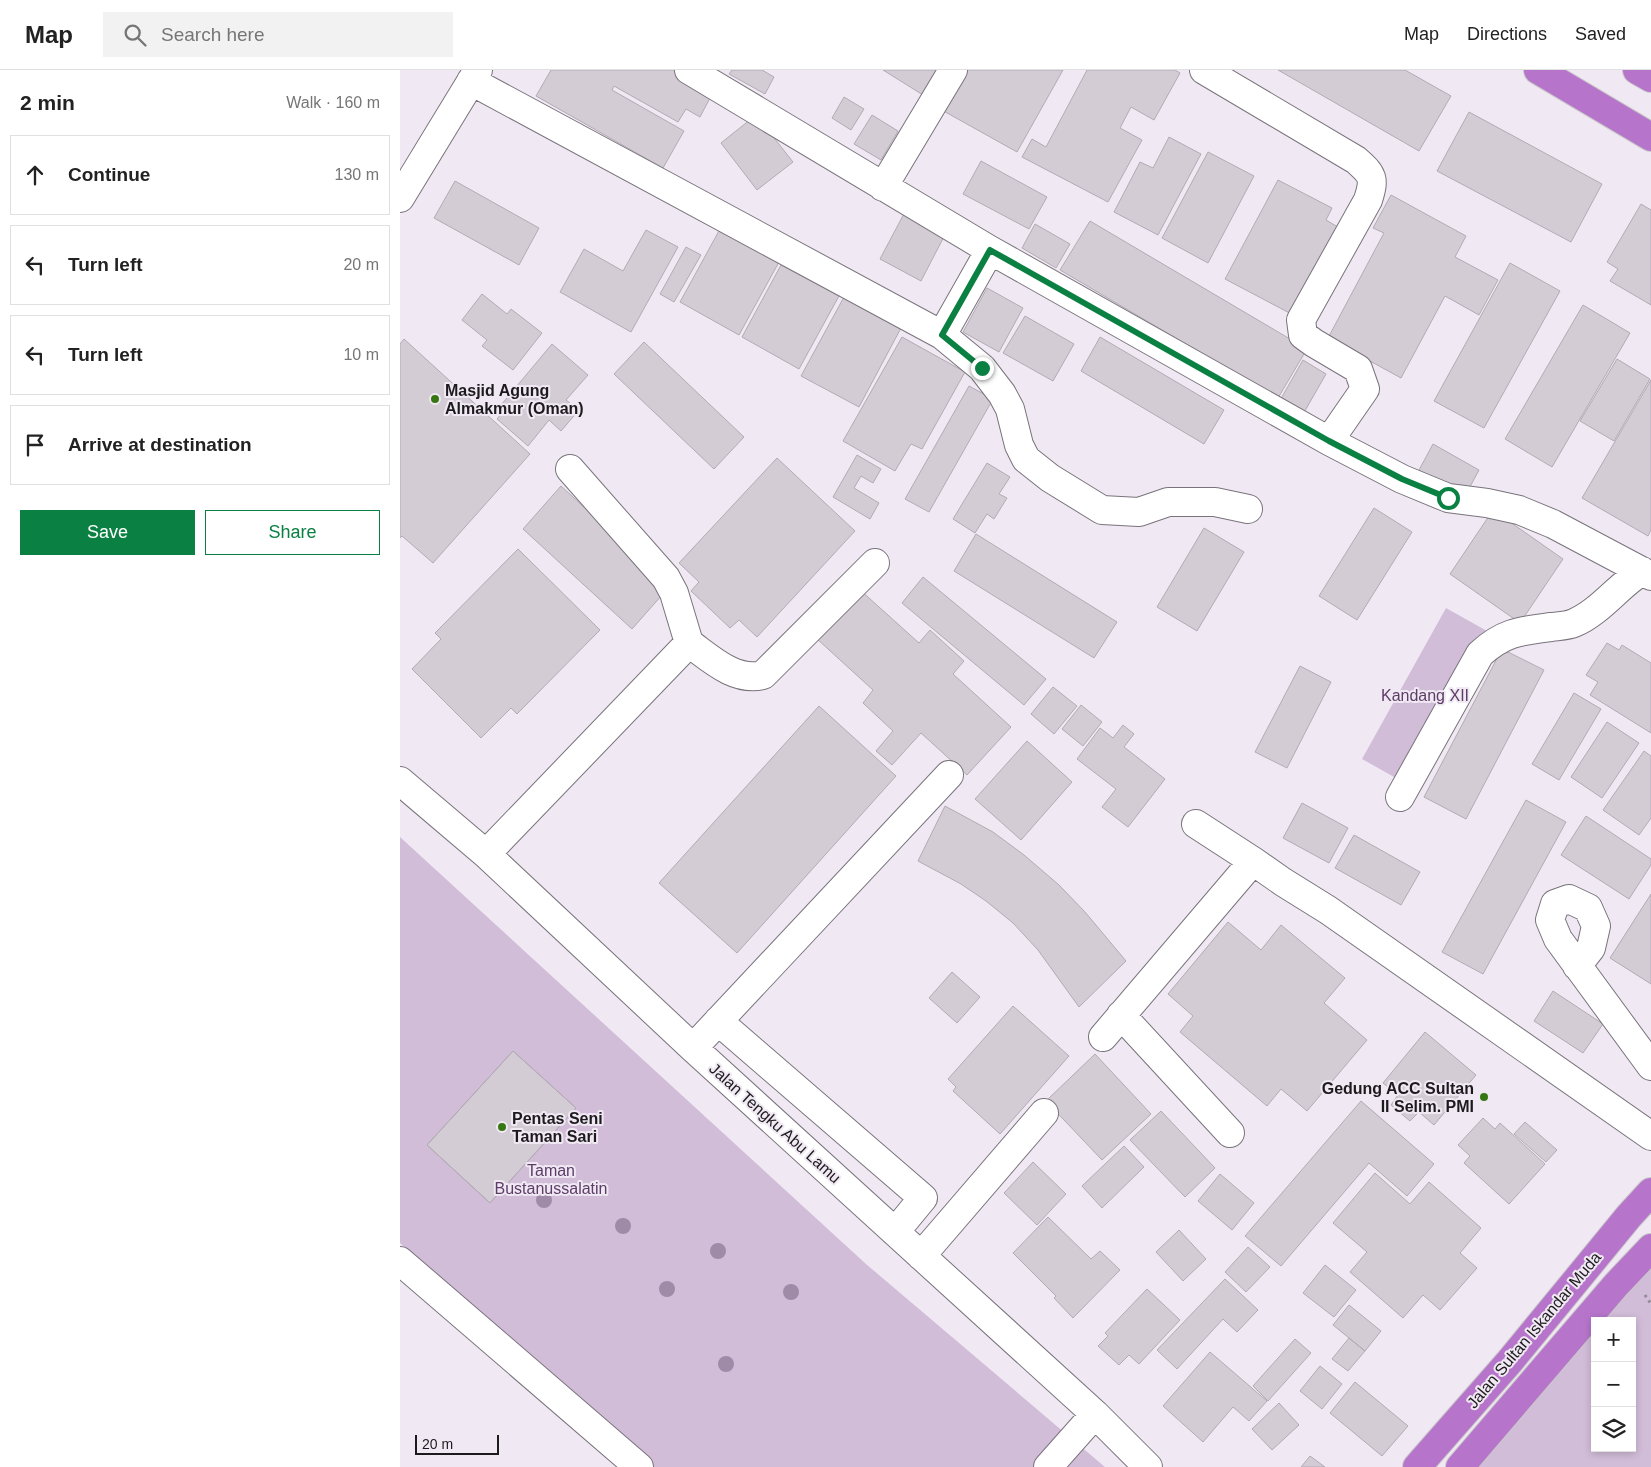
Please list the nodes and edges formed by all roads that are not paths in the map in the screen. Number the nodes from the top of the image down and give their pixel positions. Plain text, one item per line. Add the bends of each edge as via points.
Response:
1 (689, 70) edge
2 (954, 70) edge
3 (1204, 70) edge
4 (1538, 70) edge
5 (1637, 70) edge
6 (474, 76) edge
7 (1651, 78) edge
8 (1651, 137) edge
9 (882, 187) junction
10 (400, 198) edge
11 (990, 250) junction
12 (942, 335) junction
13 (1329, 441) junction
14 (570, 469) dead end
15 (1248, 509) dead end
16 (875, 563) dead end
17 (1646, 573) edge
18 (689, 644) junction
19 (949, 775) dead end
20 (400, 781) edge
21 (1400, 797) dead end
22 (1196, 824) dead end
23 (486, 854) junction
24 (1253, 861) junction
25 (1577, 966) dead end
26 (1121, 1015) junction
27 (718, 1021) junction
28 (1102, 1037) dead end
29 (693, 1048) junction
30 (1651, 1066) edge
31 (1044, 1114) dead end
32 (1230, 1133) dead end
33 (1651, 1136) edge
34 (1651, 1192) edge
35 (895, 1232) junction
36 (1651, 1248) edge
37 (921, 1256) junction
38 (400, 1261) edge
39 (1095, 1414) junction
40 (639, 1467) edge
41 (1048, 1467) edge
42 (1148, 1467) edge
43 (1417, 1467) edge
44 (1460, 1467) edge

1 - 9 street
2 - 9 street
3 - 13 street via 1356,160 1368,171 1373,185 1368,200 1301,320 1303,335 1358,369 1365,389
4 - 8 highway
5 - 7 highway
6 - 10 street
6 - 12 street
9 - 11 street
11 - 12 street
11 - 13 street
12 - 15 street via 982,368 1002,394 1026,459 1102,510 1139,512 1168,502 1215,502
13 - 17 street via 1402,479 1448,498 1519,510 1553,524
14 - 18 street via 666,578 674,593
16 - 18 street via 763,675 739,675
17 - 21 street via 1629,579 1595,610 1573,624 1514,632 1480,654
18 - 23 street
19 - 27 street
20 - 23 street, Jalan Tengku Abu Lamu
22 - 24 street
23 - 29 street, Jalan Tengku Abu Lamu
24 - 26 street
24 - 33 street
25 - 30 street
26 - 28 street
26 - 32 street
27 - 29 street
27 - 35 street via 923,1198
29 - 35 street, Jalan Tengku Abu Lamu
31 - 37 street
34 - 43 highway, Jalan Sultan Iskandar Muda via 1510,1362
35 - 37 street, Jalan Tengku Abu Lamu
36 - 44 highway, Jalan Sultan Iskandar Muda
37 - 39 street, Jalan Tengku Abu Lamu
38 - 40 street
39 - 41 street
39 - 42 street, Jalan Tengku Abu Lamu

